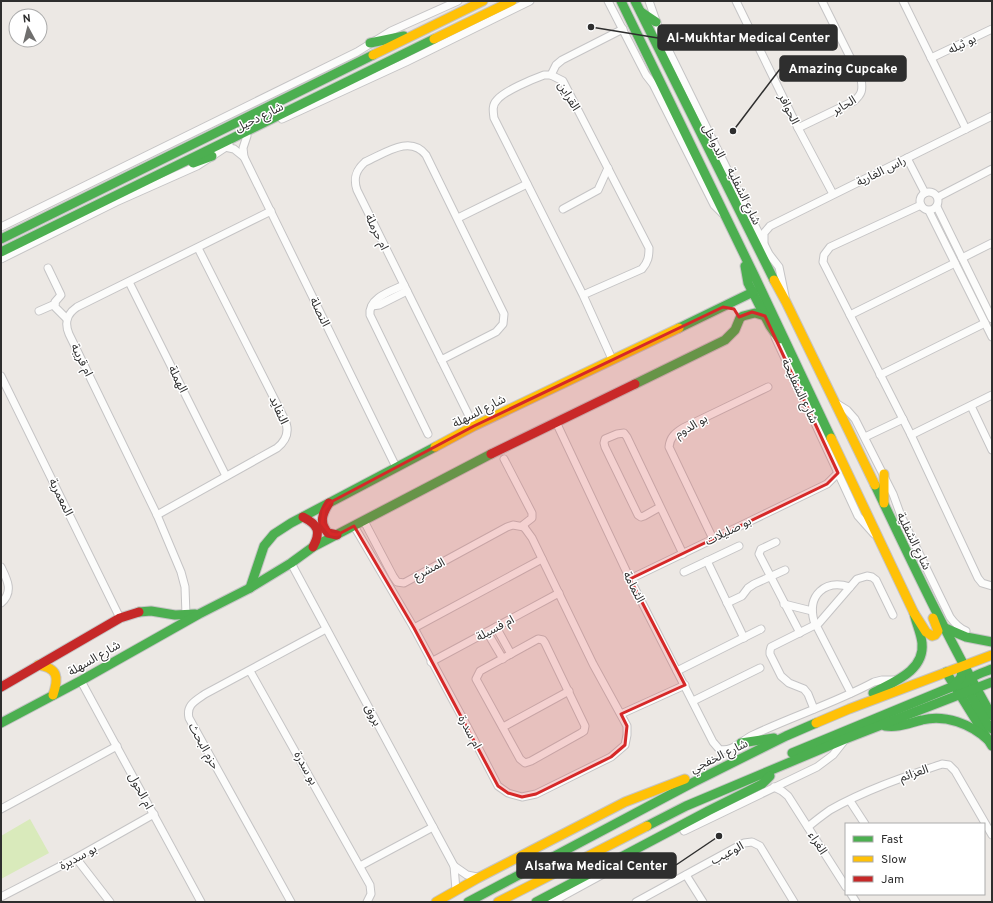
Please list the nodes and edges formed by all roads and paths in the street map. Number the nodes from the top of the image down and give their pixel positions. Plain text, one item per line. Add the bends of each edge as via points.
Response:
1 (458, 1) edge
2 (483, 1) edge
3 (512, 1) edge
4 (530, 1) edge
5 (608, 1) edge
6 (635, 1) edge
7 (649, 1) edge
8 (736, 1) edge
9 (822, 1) edge
10 (903, 1) edge
11 (621, 2) edge
12 (640, 12) junction
13 (476, 19) junction
14 (656, 22) junction
15 (623, 29) junction
16 (992, 29) edge
17 (419, 32) junction
18 (460, 35) junction
19 (370, 43) junction
20 (643, 47) junction
21 (931, 58) junction
22 (551, 75) junction
23 (653, 84) junction
24 (992, 116) edge
25 (798, 128) junction
26 (966, 129) junction
27 (247, 136) junction
28 (225, 147) junction
29 (212, 156) junction
30 (244, 157) junction
31 (907, 158) junction
32 (608, 168) junction
33 (992, 169) edge
34 (137, 184) junction
35 (527, 184) junction
36 (925, 193) junction
37 (833, 194) junction
38 (938, 197) junction
39 (921, 205) junction
40 (937, 207) junction
41 (563, 209) dead end
42 (271, 211) junction
43 (929, 211) junction
44 (724, 214) junction
45 (458, 218) junction
46 (754, 224) junction
47 (770, 226) junction
48 (1, 227) edge
49 (735, 236) junction
50 (1, 239) edge
51 (764, 242) junction
52 (992, 243) edge
53 (198, 248) junction
54 (1, 252) edge
55 (962, 258) junction
56 (1, 259) edge
57 (955, 263) junction
58 (48, 268) dead end
59 (129, 282) junction
60 (405, 288) junction
61 (753, 292) junction
62 (583, 295) junction
63 (786, 302) junction
64 (55, 304) junction
65 (723, 307) junction
66 (39, 311) dead end
67 (850, 315) junction
68 (765, 316) junction
69 (740, 318) junction
70 (67, 319) junction
71 (992, 319) edge
72 (985, 323) junction
73 (770, 326) junction
74 (992, 338) edge
75 (612, 359) junction
76 (441, 360) junction
77 (798, 370) junction
78 (880, 375) junction
79 (1, 376) edge
80 (768, 388) dead end
81 (992, 395) edge
82 (834, 402) junction
83 (971, 406) junction
84 (903, 419) junction
85 (556, 422) junction
86 (474, 426) junction
87 (428, 434) dead end
88 (911, 435) junction
89 (865, 437) junction
90 (992, 450) edge
91 (504, 459) dead end
92 (396, 467) junction
93 (838, 473) junction
94 (884, 474) junction
95 (226, 476) junction
96 (827, 484) junction
97 (844, 486) junction
98 (329, 502) junction
99 (660, 506) junction
100 (884, 507) junction
101 (157, 515) junction
102 (303, 517) junction
103 (364, 521) junction
104 (354, 526) junction
105 (524, 527) junction
106 (337, 536) junction
107 (713, 539) junction
108 (879, 540) junction
109 (776, 542) dead end
110 (739, 546) dead end
111 (313, 547) junction
112 (683, 554) junction
113 (542, 559) junction
114 (707, 561) junction
115 (292, 563) junction
116 (1, 567) edge
117 (785, 570) dead end
118 (684, 572) dead end
119 (770, 576) junction
120 (918, 576) junction
121 (630, 579) junction
122 (397, 582) junction
123 (992, 586) edge
124 (388, 587) junction
125 (850, 587) junction
126 (250, 588) junction
127 (559, 593) junction
128 (1, 603) edge
129 (727, 603) junction
130 (784, 604) junction
131 (812, 611) junction
132 (914, 613) junction
133 (199, 614) junction
134 (186, 615) junction
135 (892, 615) dead end
136 (120, 618) junction
137 (816, 625) junction
138 (496, 627) junction
139 (414, 628) junction
140 (944, 628) junction
141 (326, 629) junction
142 (761, 629) dead end
143 (487, 632) junction
144 (800, 633) junction
145 (992, 636) edge
146 (744, 638) junction
147 (992, 642) edge
148 (511, 654) junction
149 (992, 655) edge
150 (503, 659) junction
151 (432, 662) junction
152 (38, 665) junction
153 (963, 666) junction
154 (760, 668) dead end
155 (992, 669) edge
156 (250, 671) junction
157 (677, 671) junction
158 (946, 672) junction
159 (81, 680) junction
160 (895, 680) junction
161 (992, 682) edge
162 (965, 684) junction
163 (1, 686) edge
164 (685, 686) junction
165 (569, 691) junction
166 (851, 693) junction
167 (53, 695) junction
168 (960, 695) junction
169 (693, 701) junction
170 (814, 709) junction
171 (849, 710) junction
172 (621, 714) junction
173 (992, 716) edge
174 (1, 723) edge
175 (881, 725) junction
176 (503, 727) junction
177 (992, 730) edge
178 (786, 736) junction
179 (845, 739) junction
180 (741, 743) junction
181 (990, 743) edge
182 (117, 746) junction
183 (719, 749) joint
184 (780, 768) junction
185 (710, 774) junction
186 (791, 779) junction
187 (774, 787) junction
188 (790, 800) junction
189 (850, 800) junction
190 (686, 806) junction
191 (1, 809) edge
192 (154, 814) junction
193 (864, 823) edge
194 (981, 823) edge
195 (433, 827) junction
196 (808, 827) junction
197 (985, 827) edge
198 (992, 835) edge
199 (76, 858) junction
200 (360, 866) junction
201 (454, 866) junction
202 (686, 875) junction
203 (478, 878) junction
204 (845, 885) edge
205 (456, 890) junction
206 (1, 897) edge
207 (110, 902) edge
208 (201, 902) edge
209 (291, 902) edge
210 (367, 902) edge
211 (436, 902) edge
212 (468, 902) edge
213 (498, 902) edge
214 (536, 902) edge
215 (552, 902) edge
216 (636, 902) edge
217 (703, 902) edge
218 (794, 902) edge

1 - 19 street, شارع دحيل
2 - 17 main road, شارع دحيل
3 - 13 main road, شارع دحيل
4 - 18 street, شارع دحيل
5 - 15 street
6 - 12 main road, شارع الشفلية
7 - 14 street, الدواخل
8 - 25 street, الحوافر
9 - 25 street, الحاير via 861,79 863,90 854,101
10 - 21 street
11 - 20 main road
12 - 14 main road
12 - 63 main road, شارع الشفلية via 767,269
13 - 18 main road
13 - 34 main road, شارع دحيل
14 - 46 street, الدواخل
15 - 22 street via 562,60
15 - 23 street
16 - 21 street, بو ثيله
17 - 19 main road
17 - 50 main road, شارع دحيل
18 - 27 street, شارع دحيل
19 - 48 street, شارع دحيل via 357,52
20 - 23 main road
20 - 44 main road
21 - 26 street
22 - 32 street, القراين via 563,81
22 - 35 street, القراين via 538,77 503,95 494,105 494,118
23 - 44 street via 714,205
24 - 26 street, راس الغارية
25 - 37 street, الحوافر
26 - 31 street, راس الغارية
27 - 28 street, شارع دحيل
27 - 30 street via 243,148
28 - 29 street, شارع دحيل
28 - 30 street via 234,149
29 - 34 main road
29 - 56 street, شارع دحيل via 197,166 116,202
30 - 42 street, النصلة
31 - 36 street
31 - 37 street, راس الغارية
32 - 41 street via 598,190
32 - 62 street, القراين via 649,248 649,256 647,264 642,269
33 - 38 street
34 - 54 main road, شارع دحيل
35 - 45 street
35 - 62 street, القراين
36 - 38 street via 932,192
36 - 39 street via 920,198
37 - 47 street, راس الغارية
38 - 40 street
39 - 43 street
39 - 67 street via 833,245 825,252 824,266
40 - 43 street
40 - 55 street
42 - 53 street
42 - 92 street, النصلة
43 - 57 street
44 - 49 main road
45 - 60 street, ام حرملة via 426,155 419,148 403,145 360,166 355,178 357,190
45 - 76 street via 502,309 504,319 496,332
46 - 47 street
46 - 51 street, الدواخل
47 - 51 street via 764,233
49 - 61 main road via 746,268 748,283
49 - 77 main road
51 - 63 street, الدواخل via 779,267
52 - 55 street
53 - 59 street
53 - 95 street, النفايد via 288,429 281,444
55 - 71 street
57 - 67 street
57 - 72 street
58 - 64 street via 61,295
59 - 70 street via 77,307
59 - 95 street, الهملة
60 - 76 street, ام حرملة
60 - 87 street via 372,306 370,312
61 - 65 main road, شارع السهلة
61 - 68 main road
62 - 75 street, القراين
63 - 82 main road, شارع الشفلية
64 - 66 street
64 - 70 street
65 - 69 main road via 734,309
65 - 75 main road, شارع السهلة
67 - 78 street
68 - 69 main road via 752,312
68 - 73 main road
69 - 85 main road, شارع السهلة via 739,326 725,340
70 - 101 street, ام قريبة via 69,334
72 - 74 street
72 - 78 street
73 - 77 main road
73 - 93 street, شارع الشفليحة
75 - 86 main road, شارع السهلة
76 - 86 street, ام حرملة
77 - 108 main road
78 - 84 street
79 - 136 street, المعمرية
80 - 107 street, بو الدوم via 683,428 670,439 669,447
81 - 83 street
82 - 89 street via 852,414
82 - 100 main road, شارع الشفلية
83 - 88 street
83 - 90 street
84 - 88 street
84 - 89 street
85 - 103 main road, شارع السهلة
85 - 121 street, الثمامة
86 - 92 main road, شارع السهلة
88 - 123 street via 978,578 982,583
89 - 94 street
91 - 105 street via 532,513 532,518 523,525
92 - 98 main road, شارع السهلة
93 - 96 street, بو صليلات
93 - 97 street
94 - 100 main road
94 - 145 street via 900,516 950,617 960,628 974,634
95 - 101 street, النفايد
96 - 97 street via 839,483
96 - 107 street, بو صليلات
97 - 108 street via 858,516
98 - 102 main road, شارع السهلة
98 - 106 main road via 322,523 328,533
99 - 99 street via 628,437 624,433 606,439 605,447 638,516 644,516
99 - 112 street
100 - 120 main road, شارع الشفلية
101 - 134 street, ام قريبة via 185,582
102 - 111 main road via 318,528 318,536
102 - 126 main road, شارع السهلة via 274,534 264,546
103 - 104 main road, شارع السهلة
103 - 122 street, المشرع
104 - 106 main road, شارع السهلة
104 - 124 street, ام سدرة
105 - 113 street, ام سدرة
105 - 122 street, المشرع via 507,527 404,583
106 - 111 main road, شارع السهلة
107 - 112 street, بو صليلات
108 - 132 main road
109 - 119 street via 759,552
110 - 114 street
111 - 115 main road, شارع السهلة
112 - 121 street, بو صليلات
113 - 127 street, ام سدرة
113 - 139 street
114 - 118 street
114 - 129 street
115 - 126 main road, شارع السهلة
115 - 141 street, بروق
116 - 128 street via 9,587 8,594
117 - 119 street
119 - 129 street via 751,586 742,596
119 - 130 street
120 - 132 main road via 919,590 938,633 932,636 926,632
120 - 140 main road, شارع الشفلية
121 - 157 street, الثمامة
122 - 124 street
124 - 139 street, ام سدرة
125 - 131 street via 835,585 823,589 815,598
125 - 135 street via 861,577 872,577 877,582
125 - 137 street
126 - 133 main road, شارع السهلة
127 - 138 street, ام فسيلة
127 - 172 street, ام سدرة
129 - 146 street
130 - 131 street
130 - 144 street
131 - 137 street
132 - 160 main road via 922,651 911,671
133 - 134 main road, شارع السهلة
133 - 159 main road, شارع السهلة
134 - 136 main road, شارع السهلة via 145,611
136 - 152 main road, شارع السهلة
137 - 144 street
137 - 166 street
138 - 143 street, ام فسيلة
138 - 148 street
139 - 151 street, ام سدرة
140 - 147 main road via 966,637
140 - 153 main road, شارع الشفلية
141 - 156 street, حزم البحث
141 - 195 street, بروق
142 - 146 street
143 - 150 street
143 - 151 street, ام فسيلة
144 - 170 street via 773,646 770,653 781,676 789,683 804,689
146 - 157 street
148 - 150 street
148 - 165 street via 538,639 543,640
149 - 153 main road, شارع الخفجي
150 - 176 street via 480,671 476,678
151 - 172 street, ام سدرة via 498,786 513,795 522,797 536,794 611,756 626,745 627,726
152 - 163 main road, شارع السهلة
152 - 167 main road via 55,671 57,681
153 - 158 main road, شارع الخفجي
153 - 162 main road
154 - 169 street
155 - 162 main road
156 - 200 street, بو سدرة
156 - 209 street, حزم البحث via 194,701 188,714
157 - 164 street, الثمامة
158 - 162 main road via 954,674
158 - 171 main road, شارع الخفجي
159 - 167 main road, شارع السهلة
159 - 182 street, ام الحول
160 - 166 street, شارع الخفجي via 878,681
160 - 171 main road
161 - 162 main road
162 - 168 main road
162 - 173 main road
162 - 177 main road
162 - 190 main road via 814,742 712,790
164 - 169 street, الثمامة
164 - 172 street
165 - 176 street
165 - 176 street via 585,724 584,731 531,761 525,763 520,759
166 - 170 street, شارع الخفجي
167 - 174 main road, شارع السهلة
168 - 175 main road
168 - 181 main road
169 - 183 street, الثمامة
170 - 180 street, شارع الخفجي via 753,735
171 - 178 main road, شارع الخفجي
175 - 179 main road
175 - 181 main road via 898,727 924,719 940,718 971,726
178 - 180 main road
178 - 185 main road, شارع الخفجي
179 - 184 main road
179 - 186 street via 826,762
180 - 183 street, شارع الخفجي via 726,750
182 - 191 street
182 - 192 street, ام الحول
184 - 190 main road
184 - 214 main road via 762,784
185 - 203 main road via 680,780 625,802
185 - 212 main road, شارع الخفجي
186 - 187 street
186 - 188 street
187 - 188 street, الغراء via 785,793
187 - 215 street via 655,846
188 - 196 street, الغراء
189 - 193 street
189 - 194 street, العزائم via 898,779 942,764 949,765 955,771
189 - 196 street, العزائم via 830,810
190 - 213 main road
192 - 199 street, بو سديرة
192 - 208 street, ام الحول
195 - 200 street
195 - 201 street, بروق
196 - 204 street, الغراء
197 - 198 street, العزائم
199 - 206 street, بو سديرة
199 - 207 street
200 - 210 street, بو سدرة via 371,888
201 - 203 street via 467,875
201 - 205 street, بروق
202 - 216 street, الوعيب
202 - 217 street
202 - 218 street, الوعيب via 744,843 752,842 760,846
203 - 205 main road
205 - 211 main road

